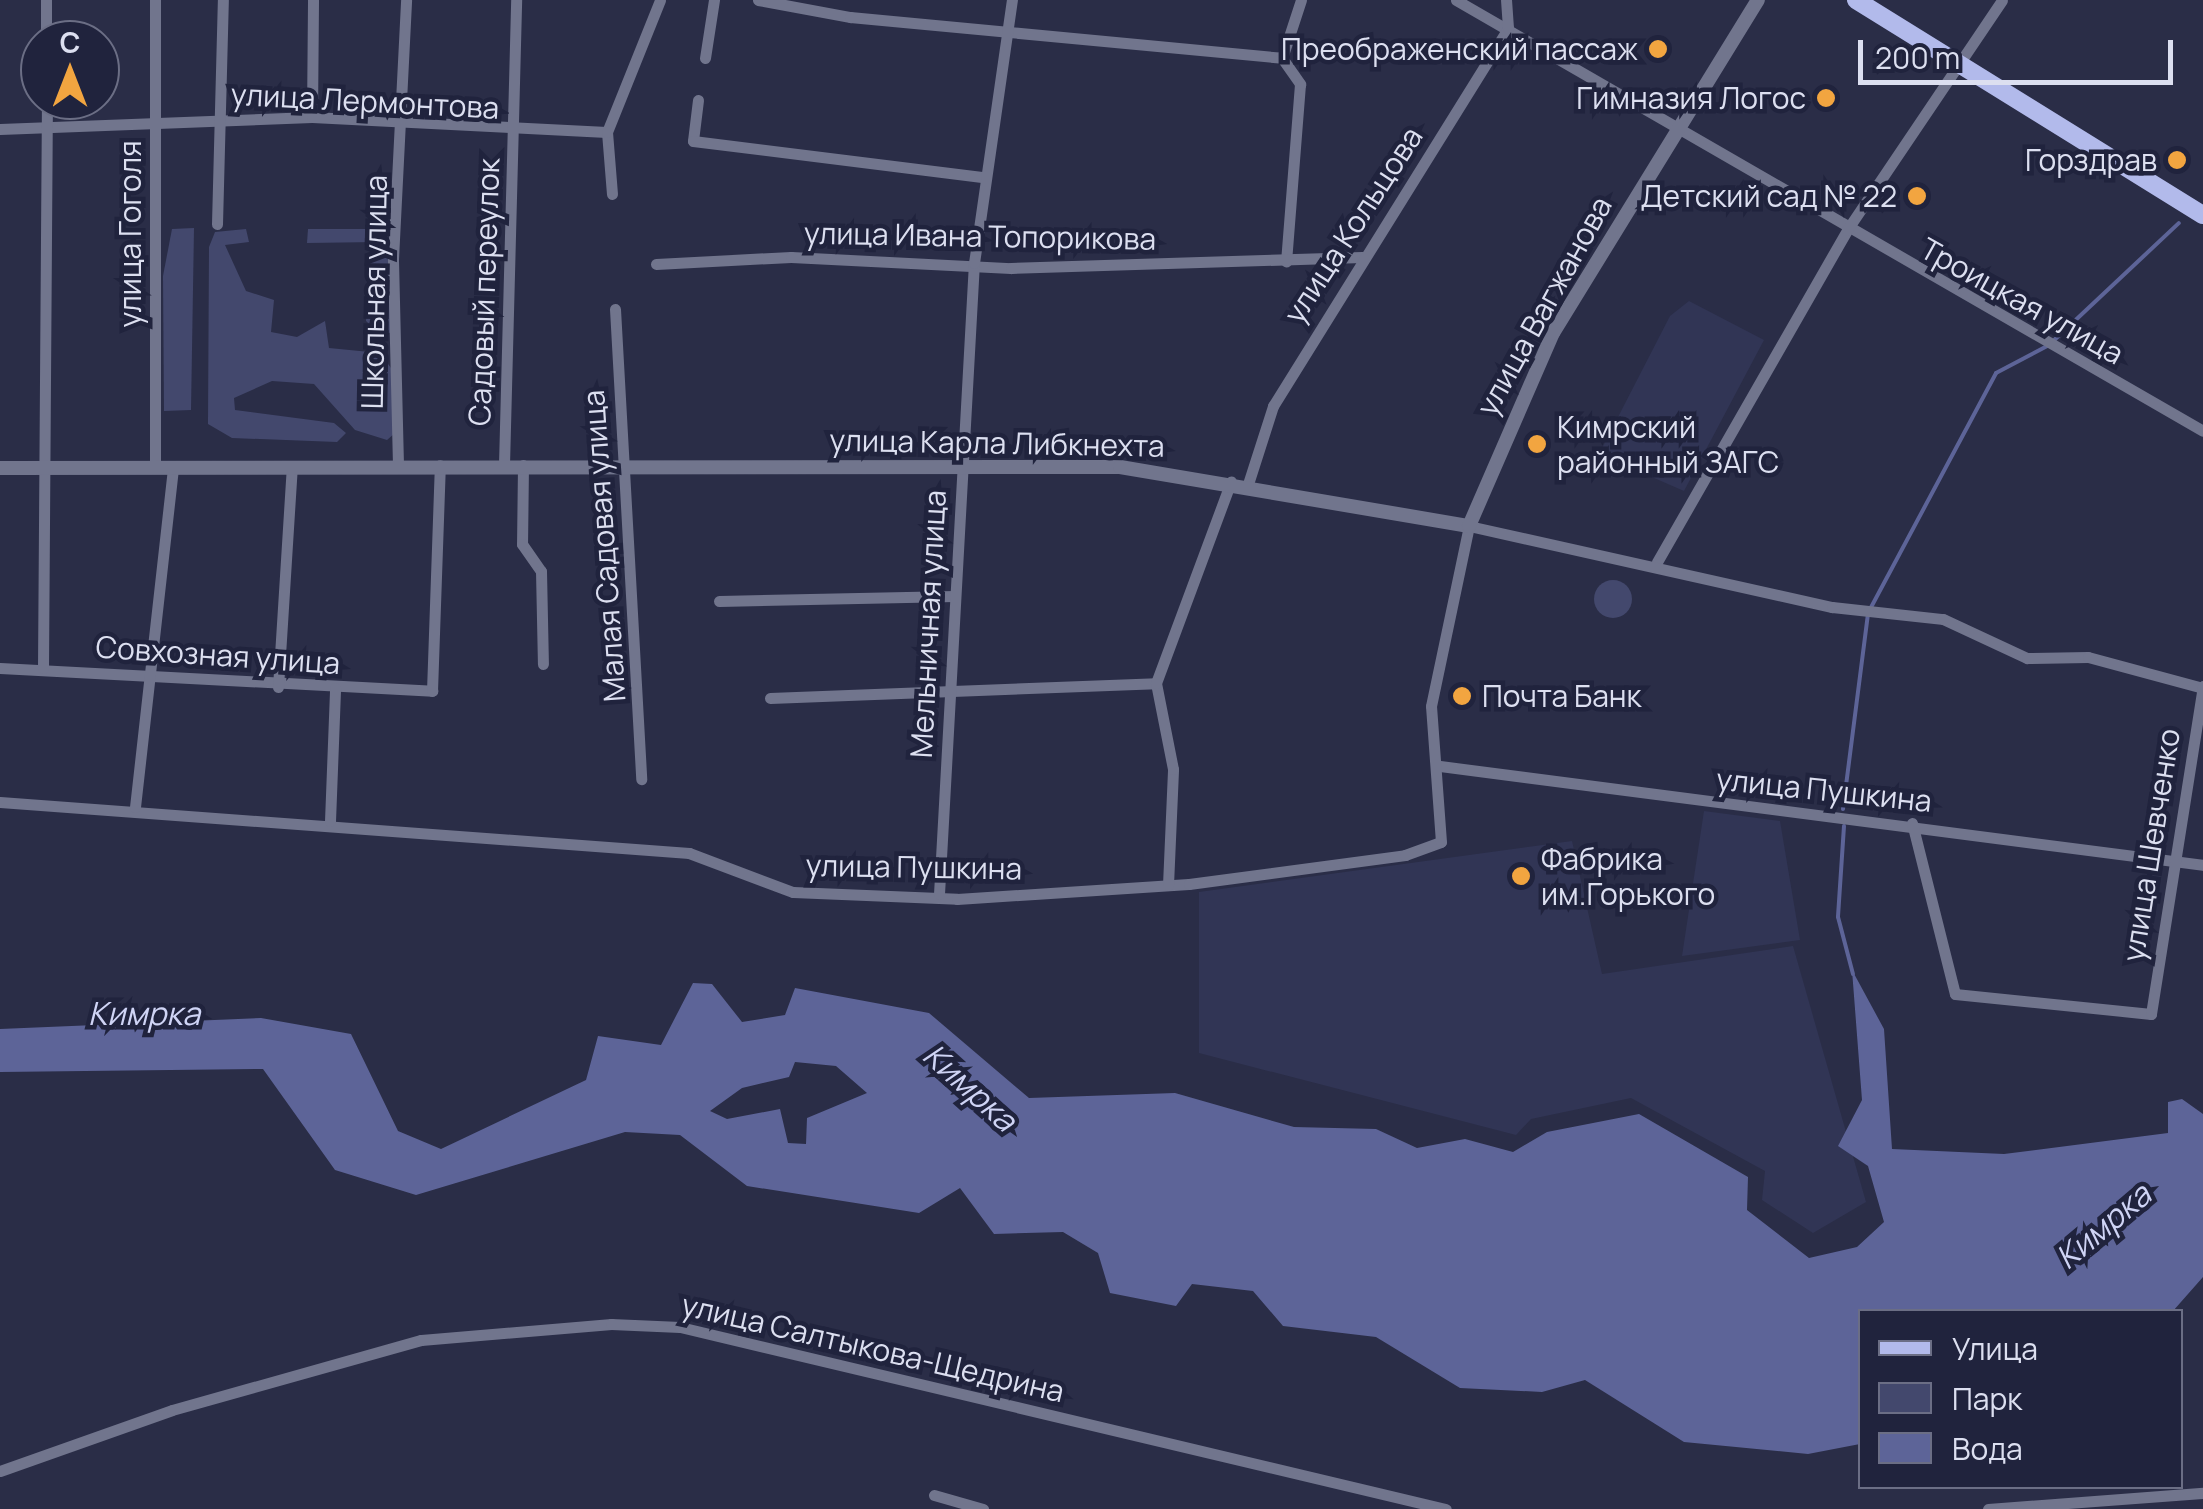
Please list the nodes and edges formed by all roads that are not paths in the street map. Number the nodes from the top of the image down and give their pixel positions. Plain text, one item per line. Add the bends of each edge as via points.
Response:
1 (155, 0) edge
2 (223, 0) edge
3 (313, 0) edge
4 (406, 0) edge
5 (516, 0) edge
6 (660, 0) edge
7 (714, 0) edge
8 (758, 0) edge
9 (1012, 0) edge
10 (1301, 0) edge
11 (1456, 0) edge
12 (1506, 0) edge
13 (1758, 0) edge
14 (1856, 0) edge
15 (2002, 0) edge
16 (1508, 28) junction
17 (1006, 34) junction
18 (705, 58) dead end
19 (1282, 58) junction
20 (1956, 63) junction
21 (698, 100) dead end
22 (312, 118) junction
23 (218, 119) junction
24 (47, 120) edge
25 (155, 123) junction
26 (1679, 125) junction
27 (405, 126) junction
28 (47, 128) junction
29 (0, 129) edge
30 (513, 132) junction
31 (607, 132) junction
32 (984, 177) junction
33 (612, 194) dead end
34 (2203, 215) edge
35 (216, 224) dead end
36 (1847, 230) junction
37 (1362, 258) junction
38 (1286, 261) junction
39 (974, 263) junction
40 (656, 264) dead end
41 (616, 309) dead end
42 (2203, 431) edge
43 (398, 465) junction
44 (440, 465) junction
45 (504, 465) junction
46 (523, 465) junction
47 (292, 466) junction
48 (961, 466) junction
49 (0, 468) edge
50 (155, 468) junction
51 (172, 468) junction
52 (47, 469) junction
53 (619, 470) junction
54 (1231, 481) junction
55 (1248, 484) junction
56 (1469, 526) junction
57 (1657, 562) junction
58 (956, 596) junction
59 (719, 601) dead end
60 (543, 664) dead end
61 (0, 668) edge
62 (43, 668) junction
63 (149, 676) junction
64 (1156, 683) junction
65 (278, 687) junction
66 (2203, 687) edge
67 (335, 688) junction
68 (952, 691) junction
69 (770, 698) dead end
70 (1440, 766) junction
71 (642, 779) dead end
72 (0, 802) edge
73 (135, 807) junction
74 (330, 821) junction
75 (1912, 824) junction
76 (1441, 842) joint
77 (2170, 860) junction
78 (2203, 865) edge
79 (1168, 885) junction
80 (939, 894) junction
81 (0, 1471) edge
82 (2203, 1493) edge
83 (934, 1495) dead end
84 (982, 1509) edge
85 (1446, 1509) edge
86 (1988, 1509) edge

1 - 25 street, улица Гоголя
2 - 23 street
3 - 22 street
4 - 27 street, Школьная улица
5 - 30 street, Садовый переулок
6 - 31 street
7 - 18 street
8 - 17 street
9 - 17 street, Мельничная улица
10 - 19 street
11 - 16 street, Троицкая улица
12 - 16 street
13 - 26 street, улица Вагжанова
14 - 20 main road
15 - 20 street
16 - 26 street, Троицкая улица
16 - 37 street, улица Кольцова
17 - 19 street
17 - 32 street, Мельничная улица
19 - 38 street via 1300,84
20 - 34 main road
20 - 36 street
21 - 32 street via 693,140
22 - 23 street, улица Лермонтова
22 - 27 street, улица Лермонтова
23 - 25 street, улица Лермонтова
23 - 35 street
24 - 28 street
25 - 28 street, улица Лермонтова
25 - 50 street, улица Гоголя
26 - 36 street, Троицкая улица
26 - 56 street, улица Вагжанова via 1553,333
27 - 30 street, улица Лермонтова
27 - 43 street, Школьная улица via 393,259
28 - 29 street, улица Лермонтова
28 - 52 street
30 - 31 street, улица Лермонтова
30 - 45 street, Садовый переулок
31 - 33 street
32 - 39 street, Мельничная улица
36 - 42 street, Троицкая улица
36 - 57 street
37 - 38 street, улица Ивана Топорикова
37 - 55 street, улица Кольцова via 1272,406
38 - 39 street, улица Ивана Топорикова
39 - 40 street, улица Ивана Топорикова
39 - 48 street, Мельничная улица
41 - 53 street, Малая Садовая улица
43 - 44 street, улица Карла Либкнехта
43 - 47 street, улица Карла Либкнехта
44 - 45 street, улица Карла Либкнехта
44 - 67 street, Совхозная улица via 432,692
45 - 46 street, улица Карла Либкнехта
46 - 53 street, улица Карла Либкнехта
46 - 60 street via 522,544 541,570
47 - 51 street, улица Карла Либкнехта
47 - 65 street
48 - 53 street, улица Карла Либкнехта
48 - 54 street, улица Карла Либкнехта via 1120,467
48 - 58 street, Мельничная улица
49 - 52 street, улица Карла Либкнехта
50 - 51 street, улица Карла Либкнехта
50 - 52 street, улица Карла Либкнехта
51 - 63 street
52 - 62 street
53 - 71 street, Малая Садовая улица
54 - 55 street, улица Карла Либкнехта
54 - 64 street
55 - 56 street, улица Карла Либкнехта
56 - 57 street, улица Карла Либкнехта
56 - 70 street, улица Вагжанова via 1430,706
57 - 66 street, улица Карла Либкнехта via 1832,607 1943,618 2027,658 2088,656
58 - 59 street
58 - 68 street, Мельничная улица
61 - 62 street, Совхозная улица
62 - 63 street, Совхозная улица
63 - 65 street, Совхозная улица
63 - 73 street
64 - 68 street
64 - 79 street via 1173,769
65 - 67 street, Совхозная улица
66 - 77 street, улица Шевченко
67 - 74 street
68 - 69 street
68 - 80 street, Мельничная улица
70 - 75 street, улица Пушкина
70 - 76 street, улица Вагжанова
72 - 73 street, улица Пушкина
73 - 74 street, улица Пушкина
74 - 80 street, улица Пушкина via 689,853 794,892
75 - 77 street, улица Пушкина
75 - 77 street, улица Шевченко via 1955,994 2151,1014
76 - 79 street, улица Пушкина
77 - 78 street, улица Пушкина
79 - 80 street, улица Пушкина
81 - 85 street, улица Салтыкова-Щедрина via 172,1410 421,1340 611,1324 680,1326
82 - 86 street
83 - 84 street

